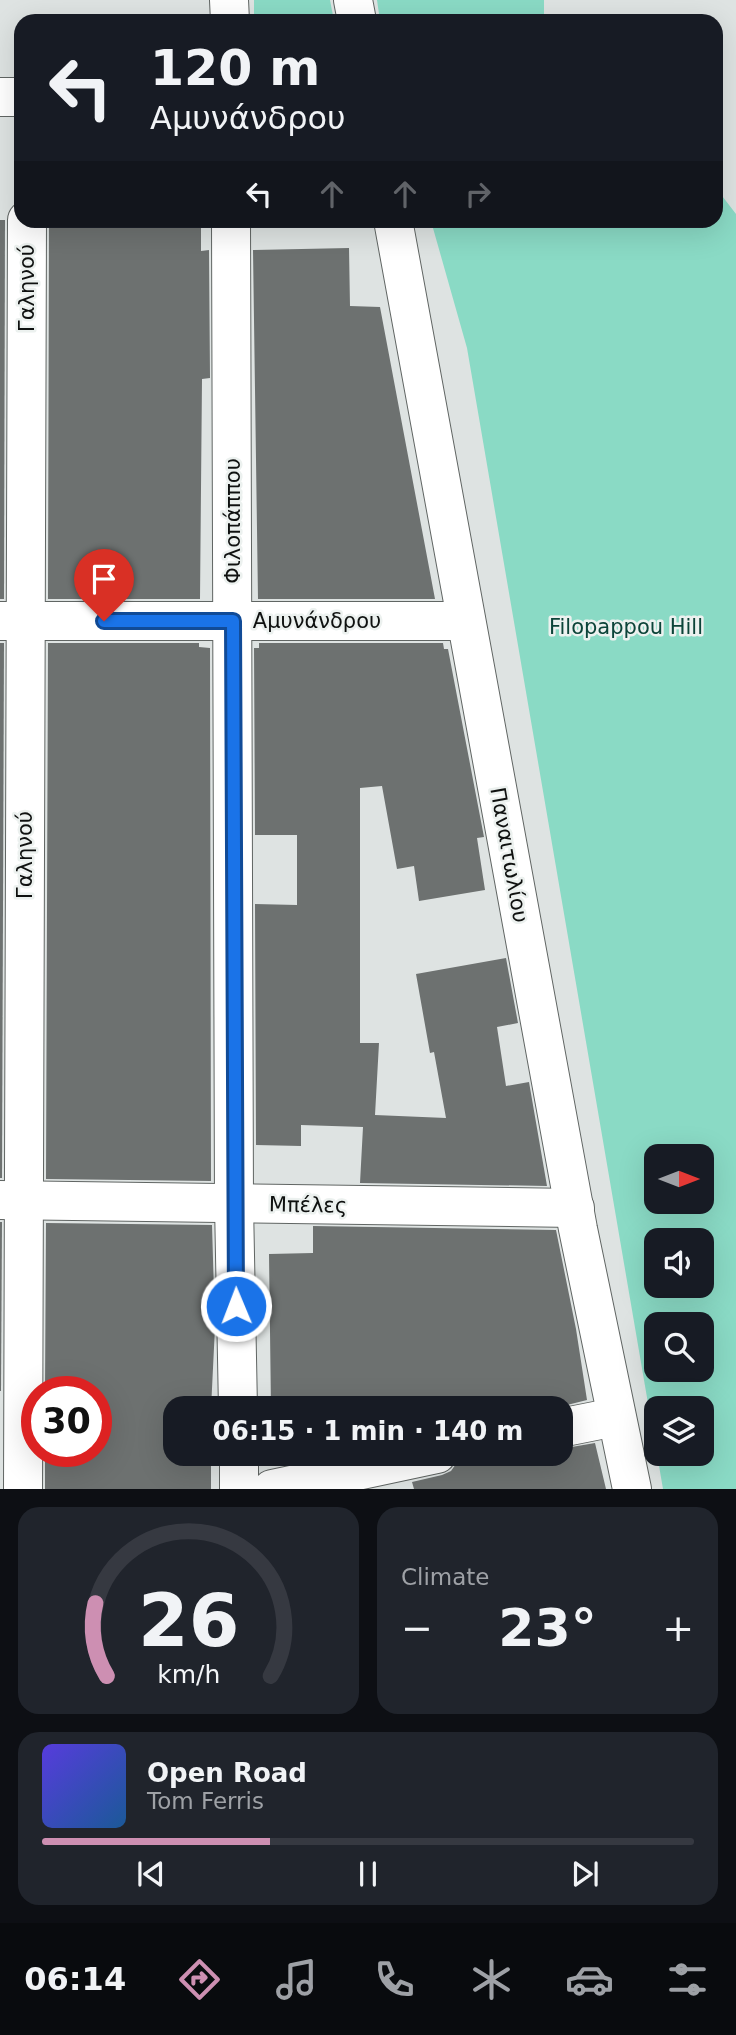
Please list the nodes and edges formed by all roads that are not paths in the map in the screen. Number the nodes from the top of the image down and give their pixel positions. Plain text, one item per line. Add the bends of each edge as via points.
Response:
1 (27, 228) edge
2 (231, 228) edge
3 (394, 228) edge
4 (13, 621) edge
5 (233, 621) junction
6 (466, 621) junction
7 (12, 1200) edge
8 (234, 1204) junction
9 (575, 1208) junction
10 (238, 1396) edge
11 (615, 1417) junction
12 (573, 1425) edge
13 (239, 1466) edge
14 (380, 1466) edge
15 (23, 1489) edge
16 (239, 1489) edge
17 (272, 1489) edge
18 (632, 1489) edge

1 - 4 street, Γαληνού
2 - 5 street, Φιλοπάππου
3 - 6 street, Παναιτωλίου
4 - 5 street, Αμυνάνδρου
4 - 7 street, Γαληνού
5 - 6 street, Αμυνάνδρου
5 - 8 street, Φιλοπάππου
6 - 9 street, Παναιτωλίου
7 - 8 street, Μπέλες
7 - 15 street, Γαληνού
8 - 9 street, Μπέλες
8 - 10 street, Φιλοπάππου
9 - 11 street, Παναιτωλίου
11 - 12 street
11 - 18 street, Παναιτωλίου
13 - 16 street
14 - 17 street

